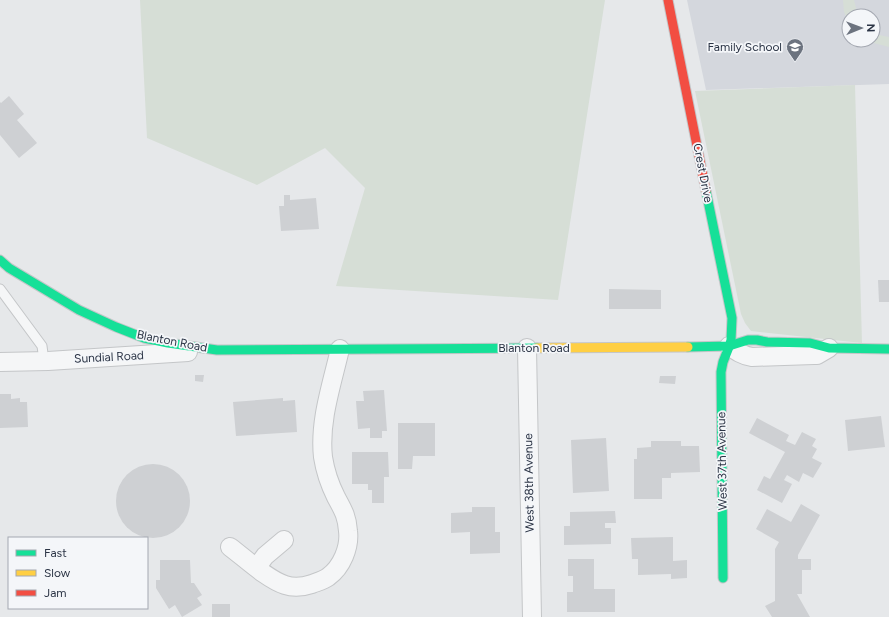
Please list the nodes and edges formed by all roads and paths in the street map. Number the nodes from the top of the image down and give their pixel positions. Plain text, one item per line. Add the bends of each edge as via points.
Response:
1 (668, 0) edge
2 (0, 260) edge
3 (0, 289) edge
4 (729, 346) junction
5 (527, 348) junction
6 (829, 348) joint
7 (340, 349) junction
8 (889, 349) edge
9 (217, 350) junction
10 (44, 361) junction
11 (0, 362) edge
12 (284, 540) dead end
13 (230, 547) dead end
14 (257, 567) junction
15 (723, 578) dead end
16 (532, 617) edge

1 - 4 street, Crest Drive via 732,318
2 - 9 street, Blanton Road via 79,310 116,327 144,338
3 - 10 lane via 42,346
4 - 5 street, Blanton Road
4 - 6 street via 739,354 752,357 814,356
4 - 15 street, West 37th Avenue via 721,367
5 - 7 street, Blanton Road
5 - 16 street, West 38th Avenue
6 - 8 street
7 - 9 street, Blanton Road
7 - 14 street via 326,405 322,440 328,477 347,521 349,540 346,552 329,576 306,586 287,586 279,583
9 - 10 street, Sundial Road
10 - 11 street, Sundial Road
12 - 14 street via 265,556
13 - 14 street

